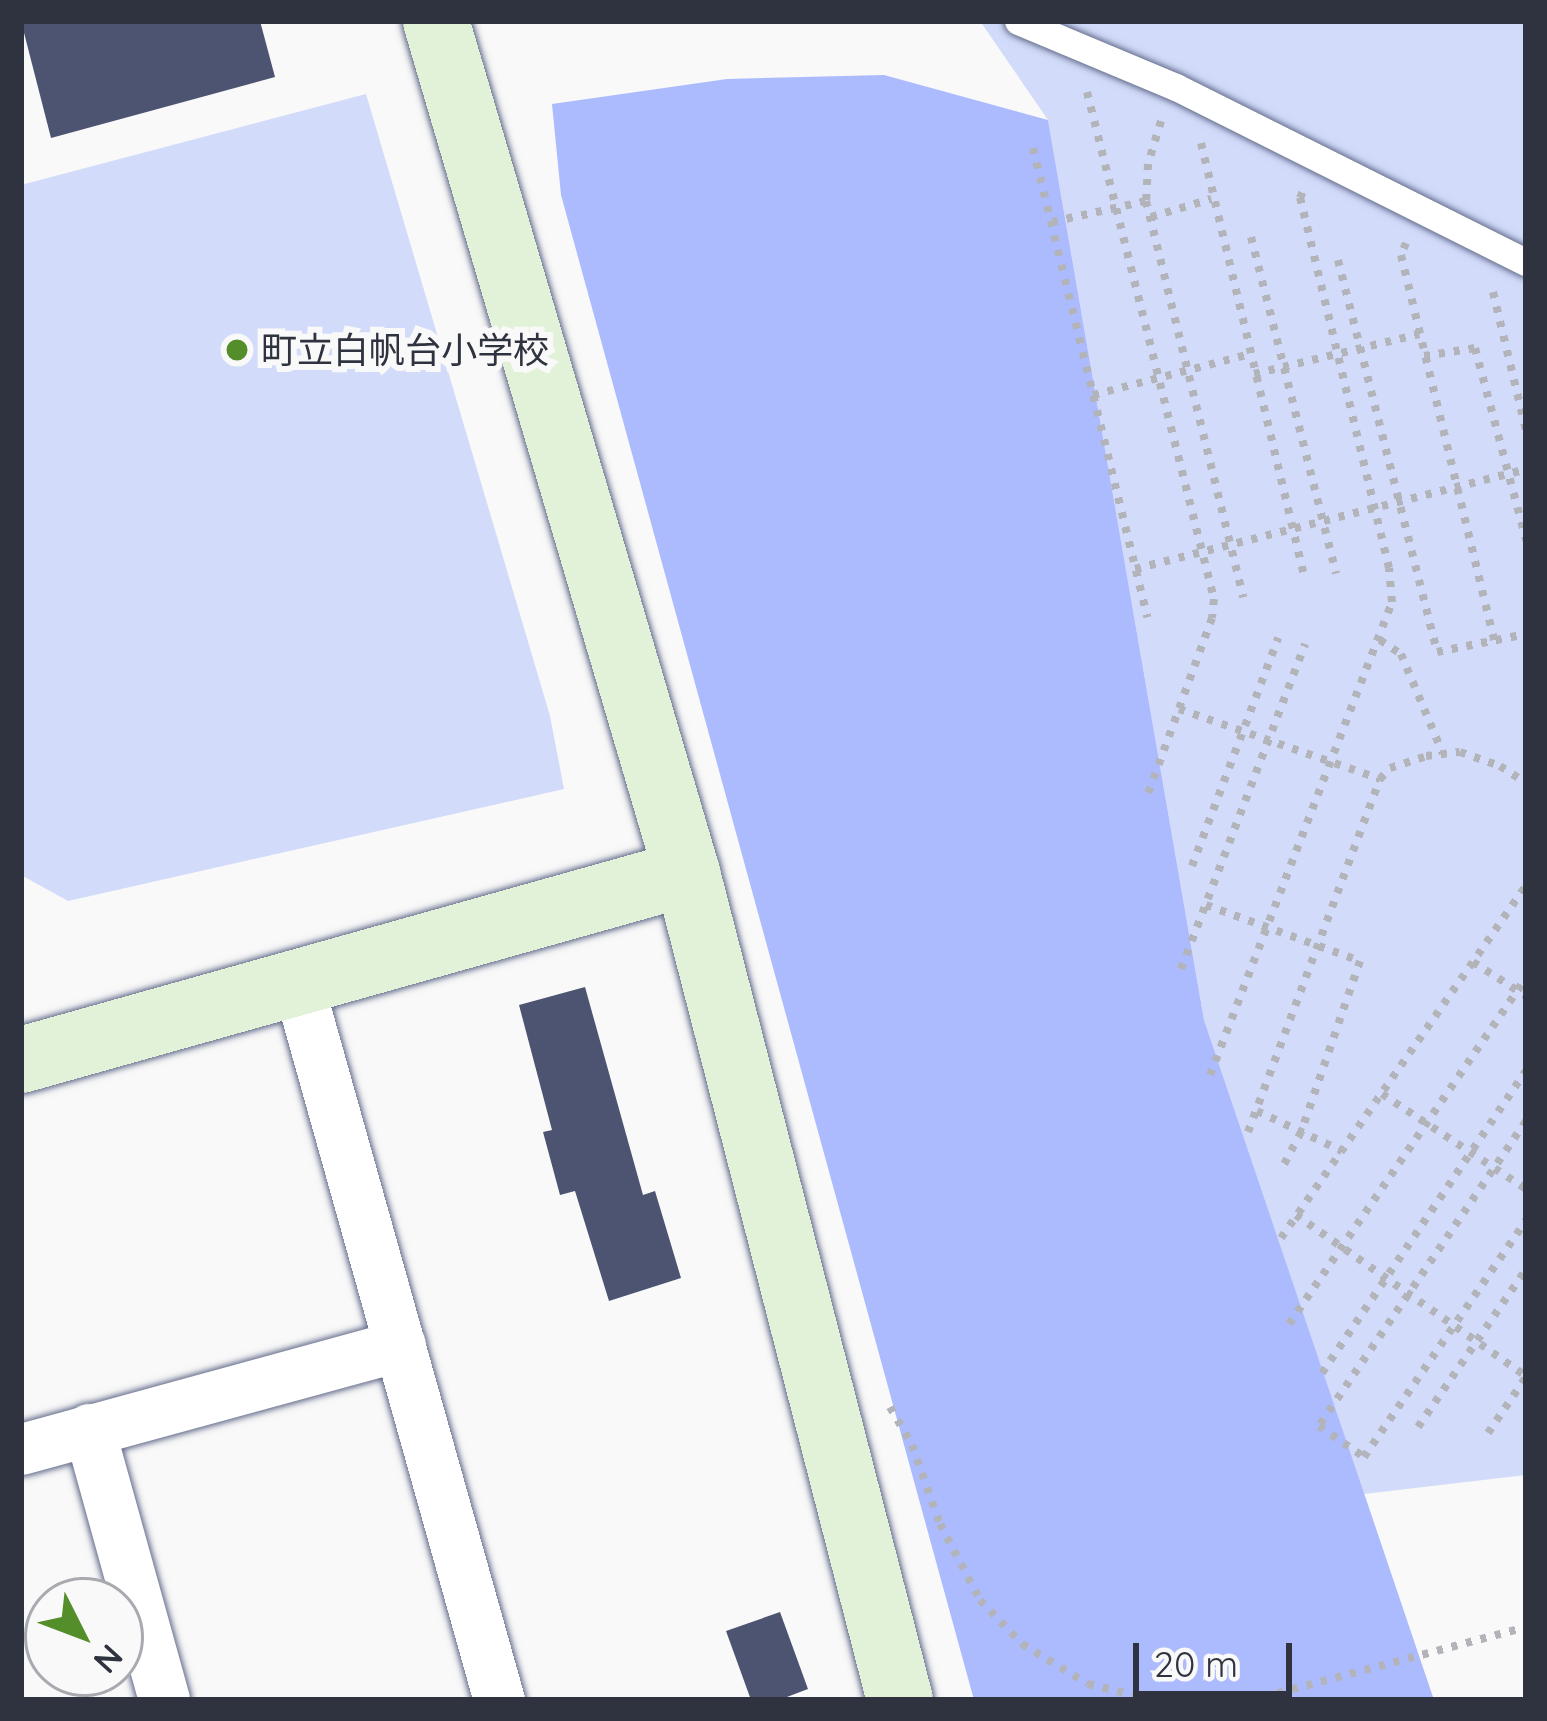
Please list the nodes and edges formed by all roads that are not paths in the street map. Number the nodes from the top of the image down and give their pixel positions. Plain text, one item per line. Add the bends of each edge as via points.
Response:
1 (1018, 21) edge
2 (445, 23) edge
3 (1518, 258) edge
4 (687, 873) junction
5 (298, 984) junction
6 (21, 1060) edge
7 (400, 1345) junction
8 (89, 1429) junction
9 (21, 1449) edge
10 (164, 1700) edge
11 (499, 1700) edge
12 (900, 1700) edge

1 - 3 lane via 1107,54
2 - 4 street
4 - 5 street
4 - 12 street
5 - 6 street
5 - 7 street
7 - 8 street
7 - 11 street
8 - 9 street
8 - 10 street

